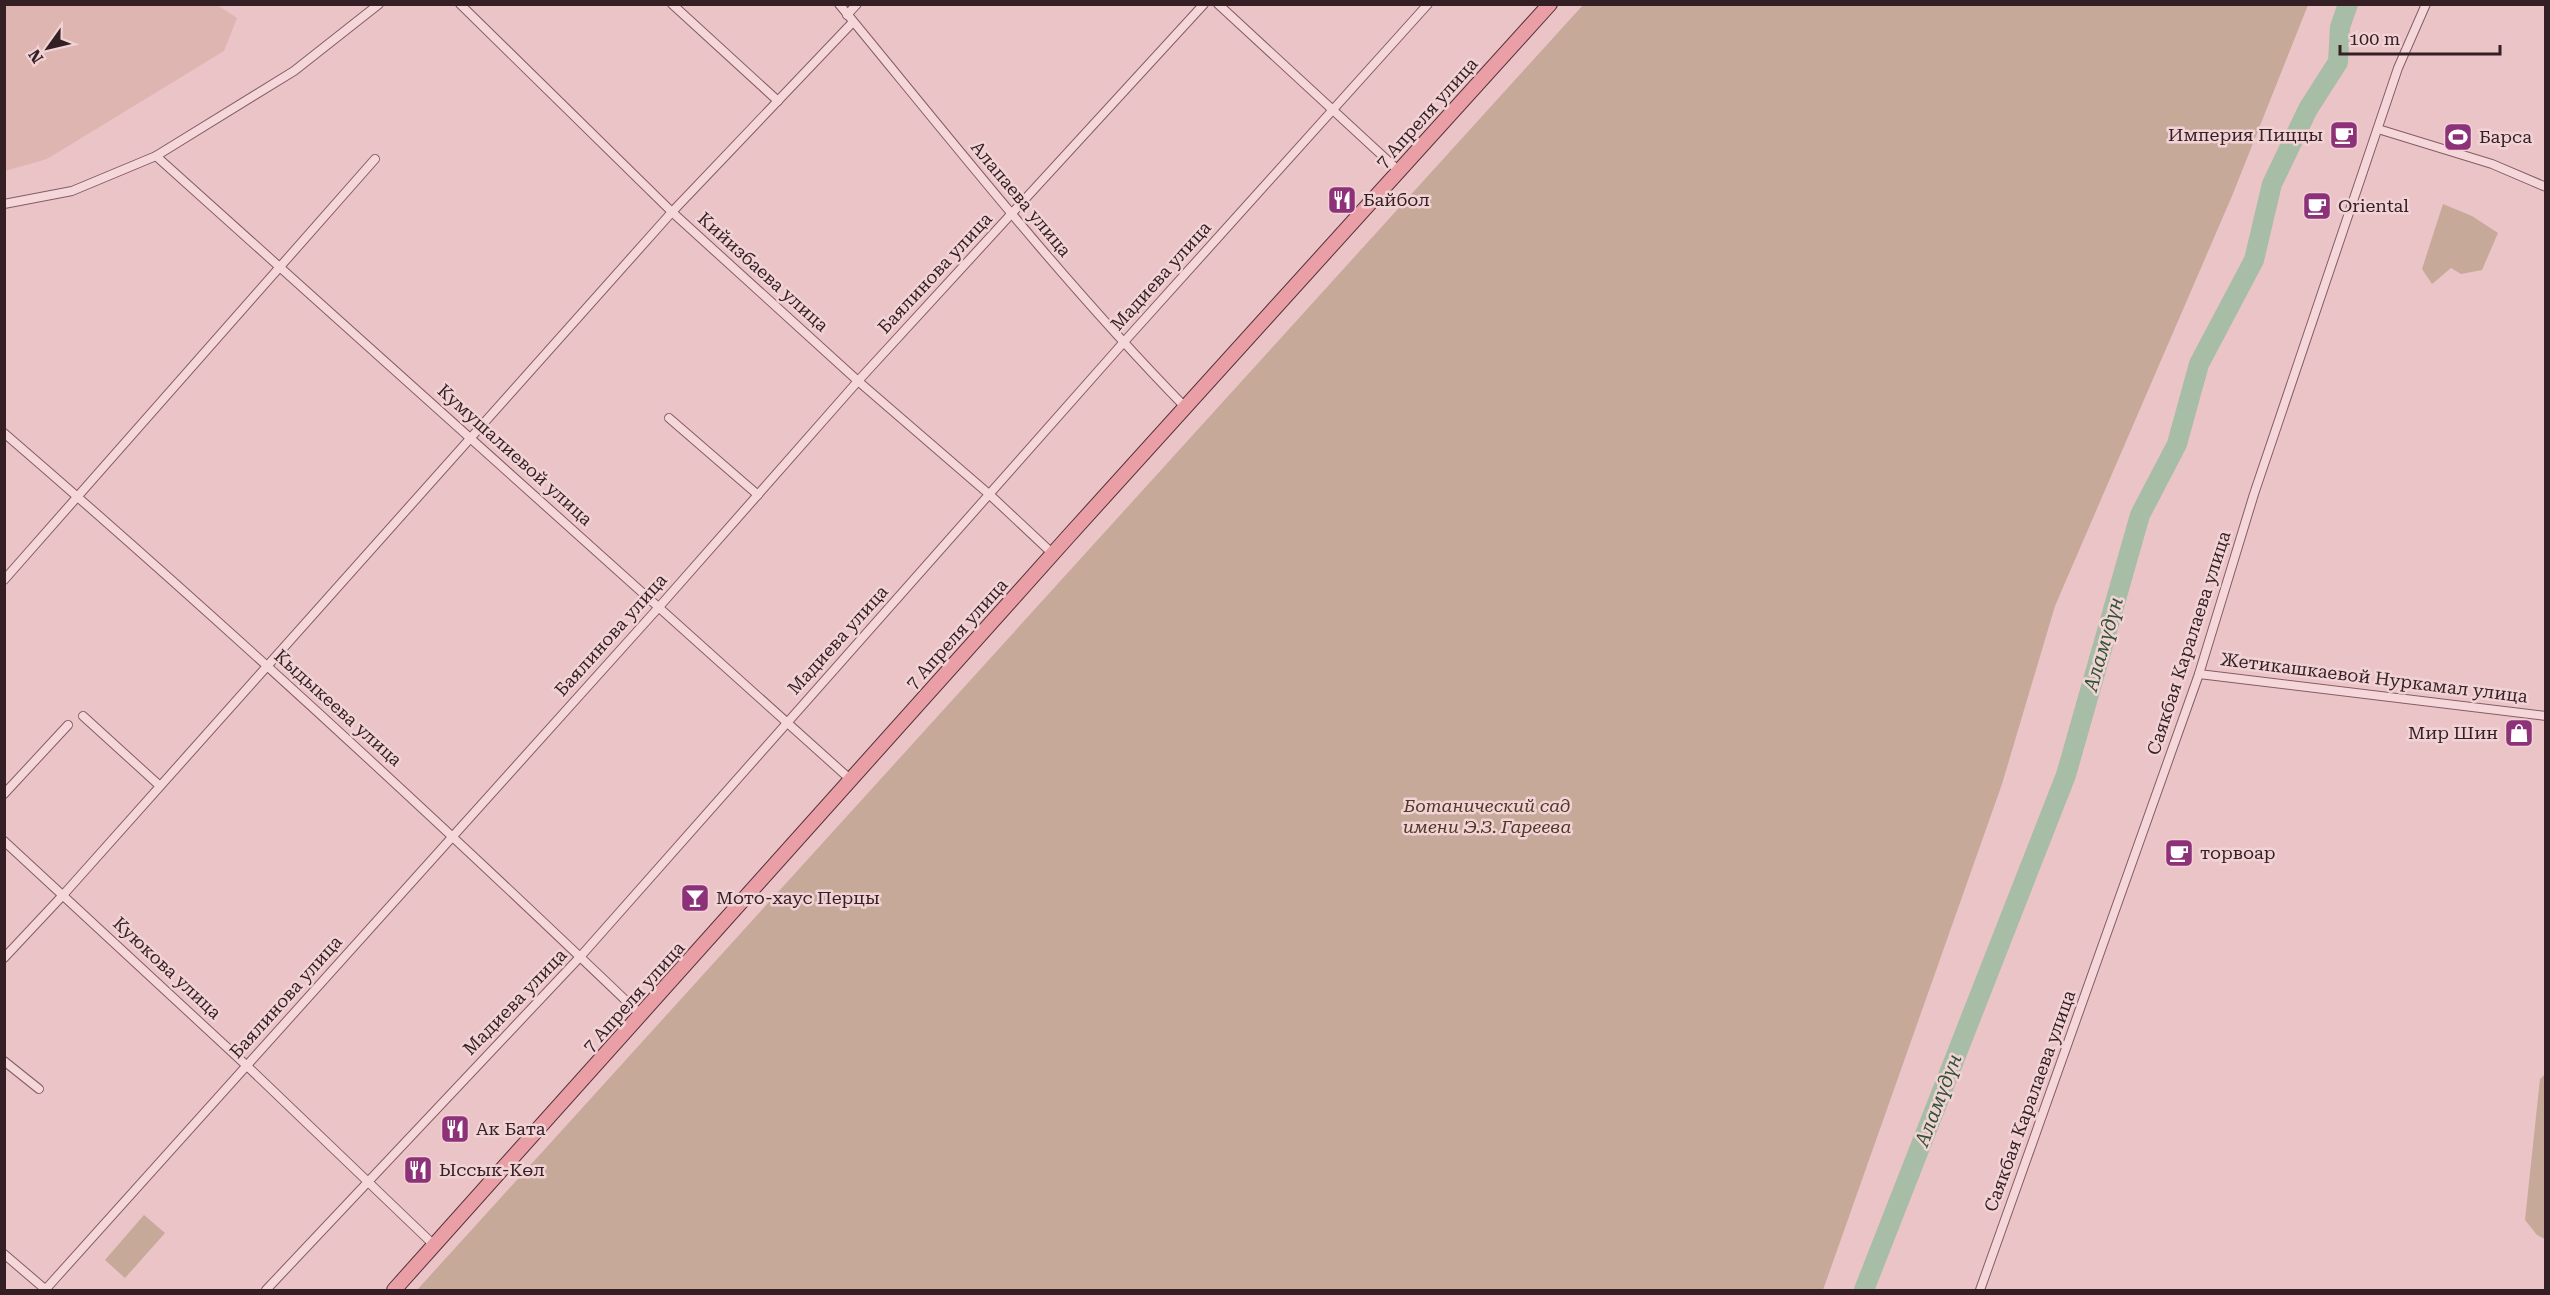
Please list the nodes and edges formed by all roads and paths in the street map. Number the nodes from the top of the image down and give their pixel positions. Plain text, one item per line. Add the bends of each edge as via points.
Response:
1 (379, 4) edge
2 (460, 4) edge
3 (672, 4) edge
4 (839, 4) edge
5 (857, 4) edge
6 (1204, 4) edge
7 (1218, 4) edge
8 (1428, 4) edge
9 (1550, 4) edge
10 (2426, 4) edge
11 (850, 19) junction
12 (778, 101) junction
13 (1334, 110) junction
14 (2378, 129) junction
15 (156, 156) junction
16 (375, 159) dead end
17 (1399, 171) junction
18 (2546, 186) edge
19 (4, 204) edge
20 (672, 212) junction
21 (1011, 214) junction
22 (280, 268) junction
23 (1123, 343) junction
24 (858, 381) junction
25 (1185, 407) junction
26 (669, 418) dead end
27 (4, 433) edge
28 (470, 437) junction
29 (758, 495) junction
30 (990, 495) junction
31 (79, 497) junction
32 (1053, 554) junction
33 (4, 580) edge
34 (659, 606) junction
35 (267, 665) junction
36 (2199, 674) junction
37 (83, 716) dead end
38 (2546, 716) edge
39 (788, 722) junction
40 (68, 725) dead end
41 (851, 780) junction
42 (160, 786) junction
43 (4, 794) edge
44 (453, 836) junction
45 (4, 841) edge
46 (64, 894) junction
47 (580, 957) junction
48 (4, 958) edge
49 (642, 1016) junction
50 (4, 1061) edge
51 (246, 1065) junction
52 (39, 1089) dead end
53 (367, 1182) junction
54 (435, 1246) junction
55 (4, 1254) edge
56 (45, 1290) edge
57 (266, 1290) edge
58 (394, 1290) edge
59 (1980, 1290) edge

1 - 15 street via 294,70
2 - 20 street, Кийизбаева улица
3 - 12 street
4 - 11 street, Алапаева улица
5 - 11 street
6 - 21 street, Баялинова улица
7 - 13 street
8 - 13 street, Мадиева улица
9 - 17 main road, 7 Апреля улица
10 - 14 street, Саякбая Каралаева улица via 2398,68
11 - 12 street
11 - 21 street, Алапаева улица
12 - 20 street
13 - 17 street
13 - 23 street, Мадиева улица
14 - 18 street via 2492,164
14 - 36 street, Саякбая Каралаева улица via 2254,494
15 - 19 street via 72,191
15 - 22 street, Кумушалиевой улица
16 - 22 street
17 - 25 main road, 7 Апреля улица
20 - 24 street, Кийизбаева улица
20 - 28 street
21 - 23 street, Алапаева улица
21 - 24 street, Баялинова улица
22 - 28 street, Кумушалиевой улица
22 - 31 street
23 - 25 street, Алапаева улица
23 - 30 street, Мадиева улица
24 - 29 street, Баялинова улица
24 - 30 street, Кийизбаева улица
25 - 32 main road, 7 Апреля улица
26 - 29 street
27 - 31 street, Кыдыкеева улица
28 - 34 street, Кумушалиевой улица
28 - 35 street
29 - 34 street, Баялинова улица
30 - 32 street, Кийизбаева улица
30 - 39 street, Мадиева улица
31 - 33 street
31 - 35 street, Кыдыкеева улица
32 - 41 main road, 7 Апреля улица
34 - 39 street, Кумушалиевой улица
34 - 44 street, Баялинова улица
35 - 42 street
35 - 44 street, Кыдыкеева улица
36 - 38 street, Жетикашкаевой Нуркамал улица
36 - 59 street, Саякбая Каралаева улица
37 - 42 street
39 - 41 street, Кумушалиевой улица
39 - 47 street, Мадиева улица
40 - 43 street
41 - 49 main road, 7 Апреля улица
42 - 46 street
44 - 47 street, Кыдыкеева улица
44 - 51 street, Баялинова улица
45 - 46 street, Куюкова улица
46 - 48 street
46 - 51 street, Куюкова улица
47 - 49 street, Кыдыкеева улица
47 - 53 street, Мадиева улица
49 - 54 main road, 7 Апреля улица
50 - 52 street
51 - 53 street, Куюкова улица
51 - 56 street, Баялинова улица
53 - 54 street, Куюкова улица
53 - 57 street, Мадиева улица
54 - 58 main road, 7 Апреля улица
55 - 56 street

